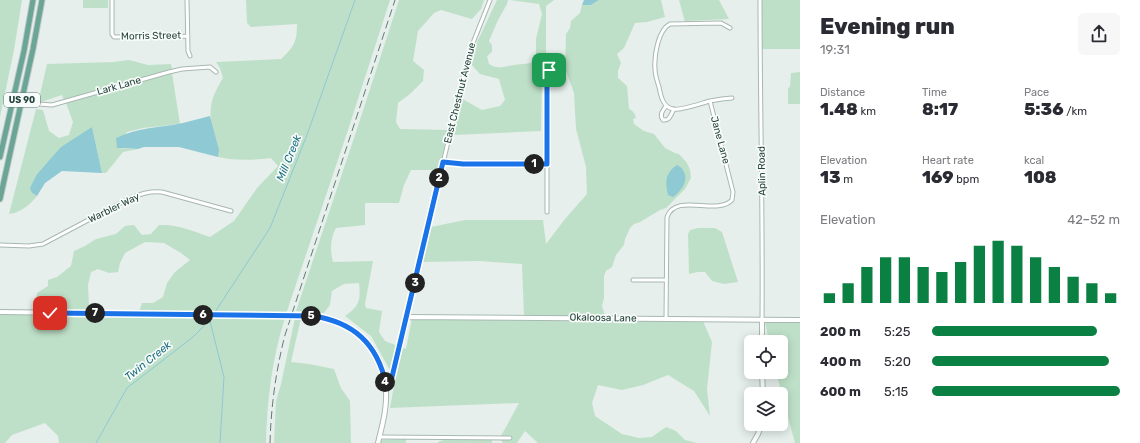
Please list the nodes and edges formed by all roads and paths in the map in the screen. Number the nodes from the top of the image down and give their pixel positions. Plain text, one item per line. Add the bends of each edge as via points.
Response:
1 (33, 0) edge
2 (42, 0) edge
3 (112, 0) edge
4 (187, 0) edge
5 (490, 0) edge
6 (760, 0) edge
7 (730, 28) dead end
8 (188, 36) junction
9 (190, 56) dead end
10 (553, 66) dead end
11 (216, 72) dead end
12 (732, 98) dead end
13 (21, 101) junction
14 (710, 101) junction
15 (666, 106) junction
16 (674, 109) junction
17 (2, 149) junction
18 (11, 150) junction
19 (0, 157) edge
20 (443, 162) junction
21 (547, 164) junction
22 (0, 199) edge
23 (230, 211) dead end
24 (547, 212) dead end
25 (0, 246) edge
26 (633, 280) dead end
27 (666, 280) junction
28 (0, 312) edge
29 (407, 317) junction
30 (666, 319) junction
31 (762, 320) junction
32 (800, 320) edge
33 (762, 335) edge
34 (386, 384) junction
35 (759, 431) edge
36 (379, 437) junction
37 (510, 438) dead end
38 (378, 443) edge
39 (753, 443) edge

1 - 17 main road, US 90
2 - 13 main road, US 90
3 - 8 street, Morris Street via 114,37
4 - 8 street
5 - 20 street, East Chestnut Avenue via 466,65
6 - 31 street, Aplin Road
7 - 15 street via 720,23 674,23 663,29 654,64
8 - 9 street
10 - 21 street via 547,73
11 - 13 street, Lark Lane via 210,67 182,69 52,105
12 - 14 street
13 - 18 main road, US 90
14 - 16 street
14 - 27 street, Jane Lane via 733,196 730,202 722,205 681,206 670,210 667,217
15 - 16 street
15 - 16 street via 661,115 663,120 669,118
17 - 18 street
17 - 19 main road, US 90
18 - 22 main road, US 90
20 - 21 street
20 - 29 street, East Chestnut Avenue
21 - 24 street
23 - 25 street, Warbler Way via 162,192 142,193 44,244
26 - 27 street
27 - 30 street, Jane Lane
28 - 34 street via 326,318 347,326 368,344 379,362
29 - 30 street, Okaloosa Lane
29 - 34 street, East Chestnut Avenue via 392,377
30 - 31 street, Okaloosa Lane
31 - 32 street, Okaloosa Lane
31 - 33 street, Aplin Road
34 - 36 street, East Chestnut Avenue via 386,406
35 - 39 street
36 - 37 street
36 - 38 street, East Chestnut Avenue

